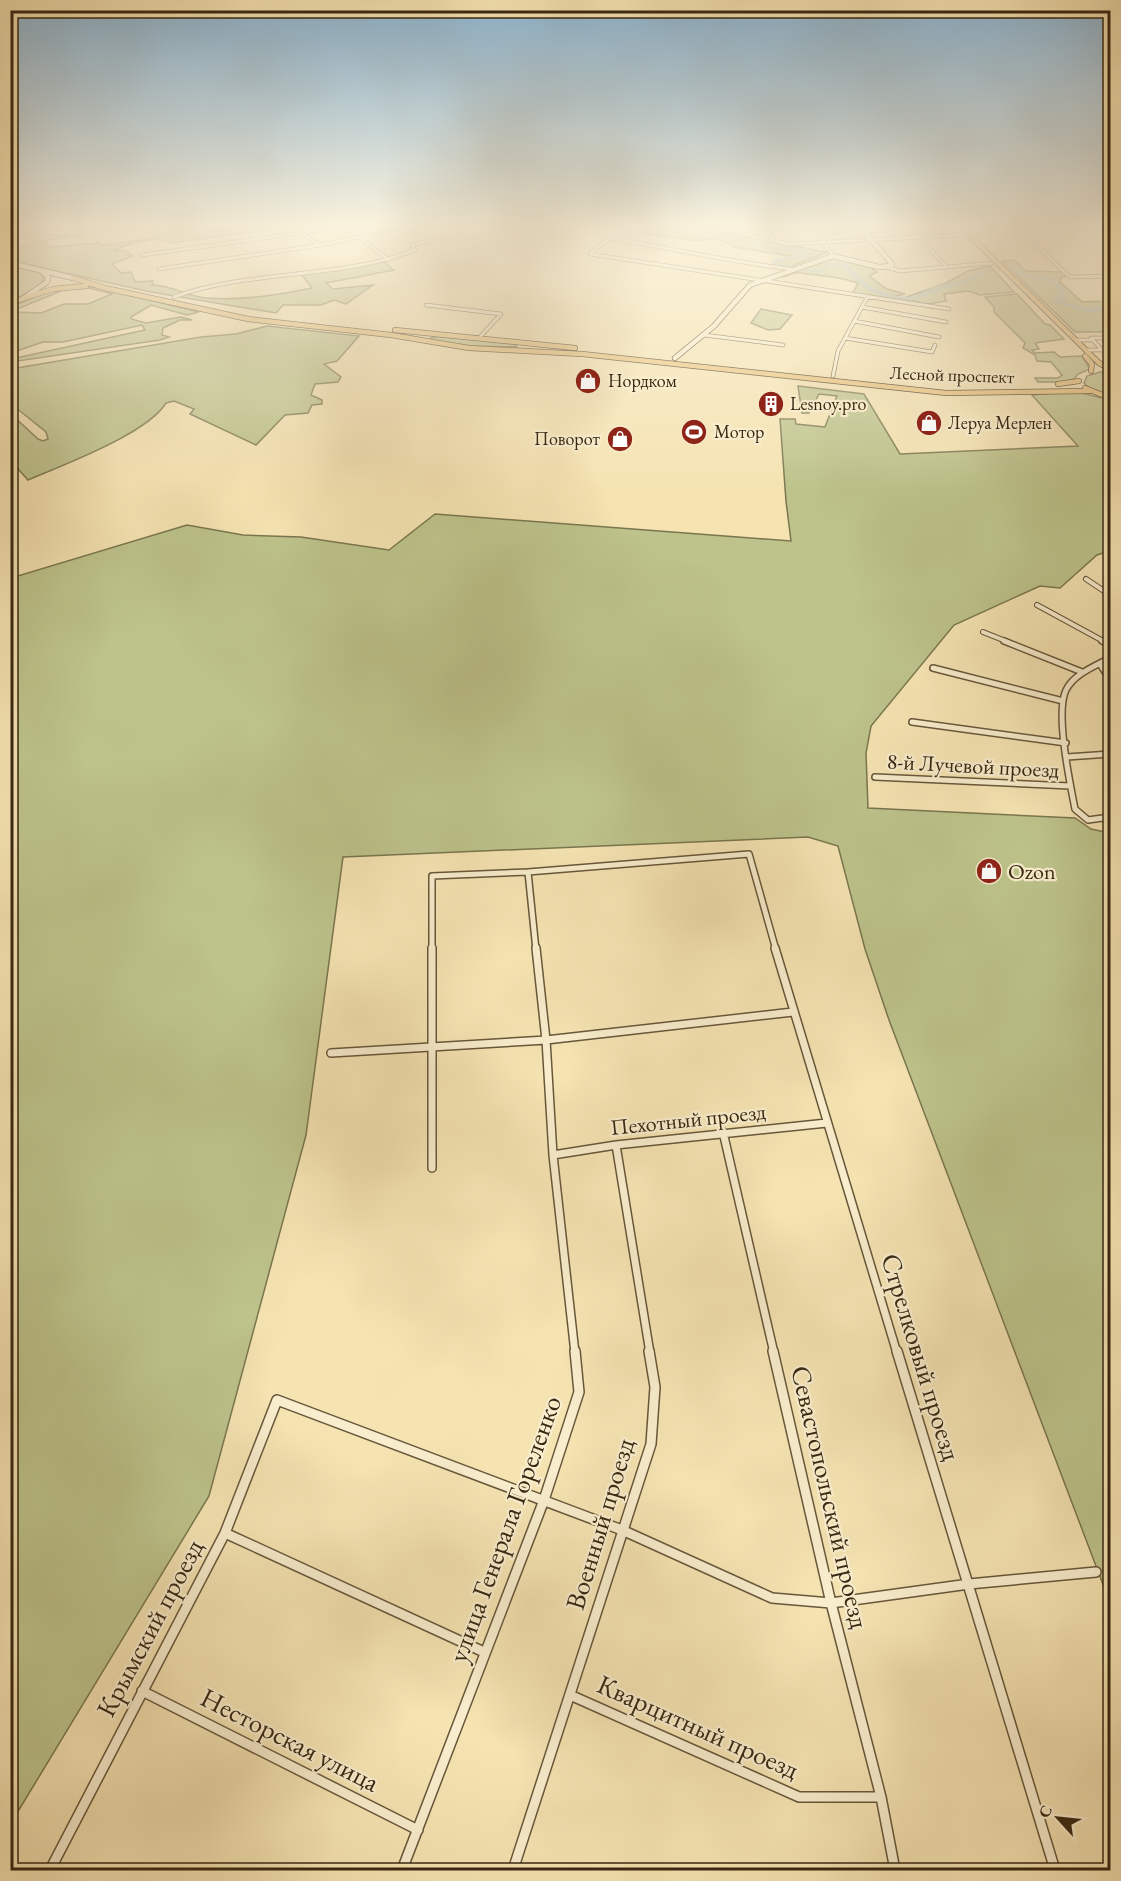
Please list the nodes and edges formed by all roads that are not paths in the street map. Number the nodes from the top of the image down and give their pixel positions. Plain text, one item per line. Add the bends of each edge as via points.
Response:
1 (230, 316) edge
2 (268, 316) edge
3 (501, 316) edge
4 (724, 316) edge
5 (857, 316) edge
6 (911, 316) edge
7 (1045, 316) edge
8 (1051, 316) edge
9 (285, 318) junction
10 (297, 319) junction
11 (854, 321) junction
12 (946, 322) dead end
13 (280, 323) junction
14 (292, 324) junction
15 (436, 334) junction
16 (704, 335) junction
17 (939, 337) dead end
18 (479, 338) junction
19 (845, 338) junction
20 (1076, 340) junction
21 (1092, 340) junction
22 (1110, 341) edge
23 (429, 342) junction
24 (517, 342) junction
25 (783, 345) dead end
26 (935, 345) dead end
27 (1087, 350) junction
28 (1102, 350) junction
29 (512, 352) junction
30 (583, 352) junction
31 (1110, 353) edge
32 (675, 358) junction
33 (730, 367) junction
34 (1110, 369) edge
35 (1091, 371) junction
36 (833, 376) junction
37 (1079, 381) junction
38 (945, 390) junction
39 (955, 390) junction
40 (1089, 391) junction
41 (1110, 398) edge
42 (1086, 579) dead end
43 (1110, 595) edge
44 (1037, 605) dead end
45 (983, 632) dead end
46 (1110, 645) edge
47 (1110, 658) edge
48 (1100, 664) junction
49 (933, 668) dead end
50 (1082, 672) junction
51 (1110, 680) edge
52 (1063, 701) junction
53 (912, 722) dead end
54 (1065, 742) junction
55 (1110, 754) edge
56 (1067, 757) junction
57 (875, 777) dead end
58 (1071, 786) junction
59 (1110, 817) edge
60 (528, 872) junction
61 (793, 1012) junction
62 (546, 1040) junction
63 (434, 1047) junction
64 (331, 1053) dead end
65 (827, 1123) junction
66 (723, 1132) junction
67 (616, 1145) junction
68 (553, 1155) junction
69 (432, 1168) dead end
70 (544, 1500) junction
71 (622, 1530) junction
72 (225, 1533) junction
73 (1096, 1572) dead end
74 (969, 1584) junction
75 (831, 1604) junction
76 (484, 1652) junction
77 (142, 1691) junction
78 (570, 1695) junction
79 (881, 1797) junction
80 (418, 1830) junction
81 (50, 1870) edge
82 (402, 1870) edge
83 (513, 1870) edge
84 (895, 1870) edge
85 (1056, 1870) edge

1 - 13 main road, Лесной проспект
2 - 9 main road, Лесной проспект
3 - 18 street
4 - 16 main road
5 - 11 street
6 - 12 street
7 - 35 main road via 1092,364
8 - 20 main road
9 - 10 main road, Лесной проспект
9 - 13 main road
10 - 14 main road
10 - 15 main road, Лесной проспект
11 - 17 street
11 - 19 street
13 - 14 main road, Лесной проспект
14 - 23 main road, Лесной проспект
15 - 18 main road, Лесной проспект
15 - 23 main road via 427,338
16 - 25 street
16 - 32 main road
18 - 24 main road, Лесной проспект
19 - 26 street via 932,352
19 - 36 street
20 - 21 street
20 - 27 main road
21 - 22 street
21 - 28 street
23 - 29 main road, Лесной проспект
24 - 29 main road via 521,347
24 - 30 main road, Лесной проспект
27 - 28 street
27 - 34 main road
28 - 31 street
29 - 30 main road, Лесной проспект
30 - 32 main road, Лесной проспект
30 - 33 main road, Лесной проспект
32 - 33 main road, Лесной проспект
33 - 36 main road, Лесной проспект
33 - 38 main road, Лесной проспект
34 - 35 main road
35 - 37 main road
36 - 38 main road, Лесной проспект
37 - 39 main road, Лесной проспект
37 - 40 main road
38 - 39 main road, Лесной проспект
39 - 40 main road, Лесной проспект
40 - 41 main road
42 - 43 street
44 - 46 street
45 - 50 street
47 - 48 street
48 - 50 street
48 - 51 street
49 - 52 street
50 - 52 street via 1065,690
52 - 54 street
53 - 54 street
54 - 56 street
55 - 56 street
56 - 58 street
57 - 58 street, 8-й Лучевой проезд
58 - 59 street via 1075,809 1088,820
60 - 61 street, Стрелковый проезд via 749,854
60 - 62 street, улица Генерала Гореленко
60 - 63 street via 432,876
61 - 62 street
61 - 65 street, Стрелковый проезд
62 - 63 street
62 - 68 street, улица Генерала Гореленко
63 - 64 street
63 - 69 street
65 - 66 street, Пехотный проезд
65 - 74 street, Стрелковый проезд
66 - 67 street, Пехотный проезд
66 - 75 street, Севастопольский проезд
67 - 68 street, Пехотный проезд
67 - 71 street, Военный проезд via 655,1387 651,1444
68 - 70 street, улица Генерала Гореленко via 579,1392
70 - 71 street
70 - 72 street, Крымский проезд via 277,1400
70 - 76 street, улица Генерала Гореленко
71 - 75 street via 772,1598
71 - 78 street, Военный проезд
72 - 76 street
72 - 77 street, Крымский проезд
73 - 74 street
74 - 75 street
74 - 85 street, Стрелковый проезд
75 - 79 street, Севастопольский проезд
76 - 80 street, улица Генерала Гореленко
77 - 80 street, Несторская улица
77 - 81 street, Крымский проезд
78 - 79 street, Кварцитный проезд via 798,1797
78 - 83 street, Военный проезд
79 - 84 street, Севастопольский проезд
80 - 82 street, улица Генерала Гореленко

